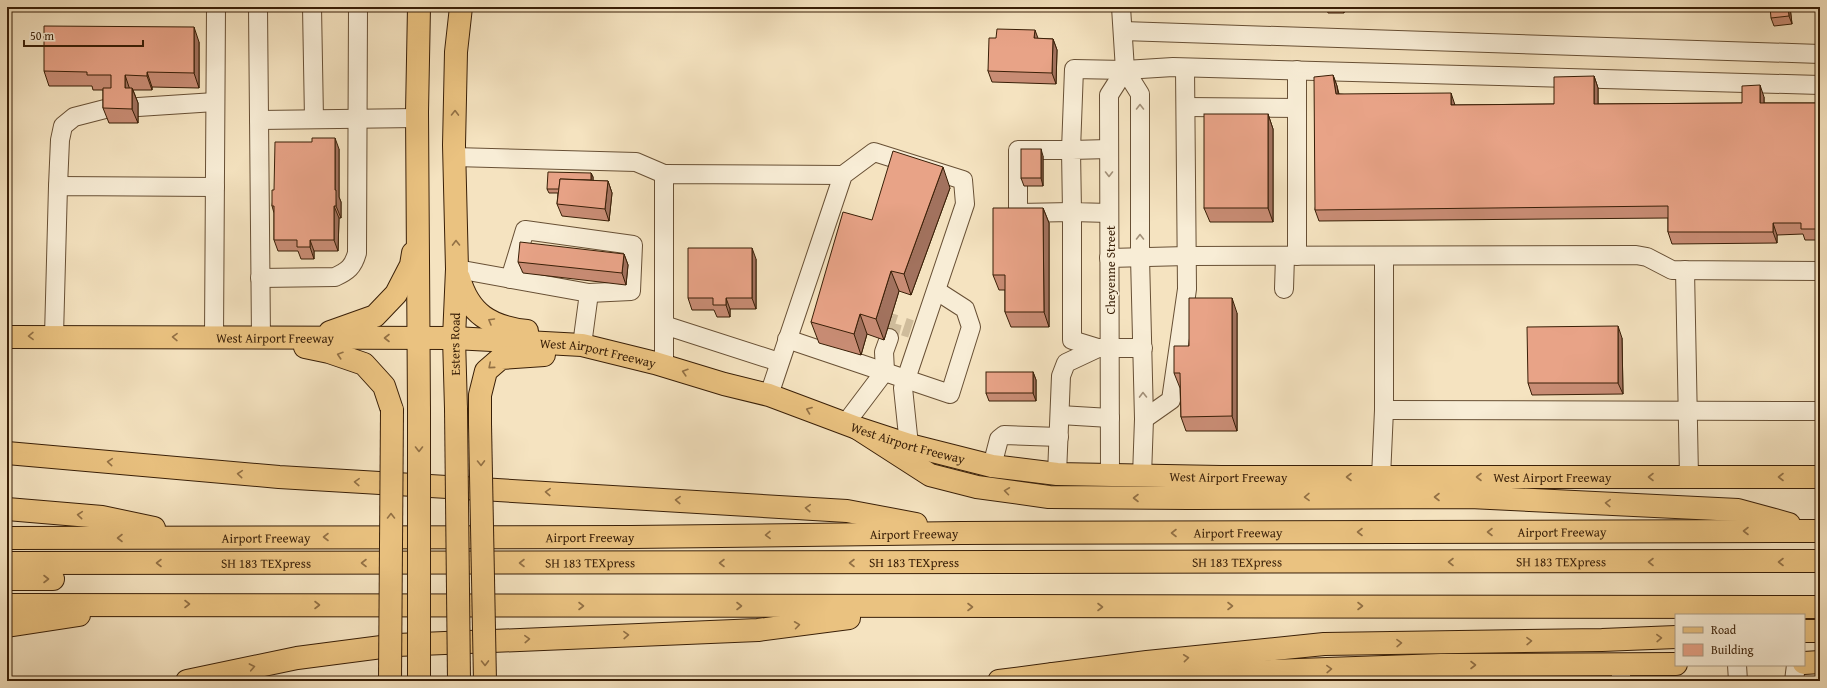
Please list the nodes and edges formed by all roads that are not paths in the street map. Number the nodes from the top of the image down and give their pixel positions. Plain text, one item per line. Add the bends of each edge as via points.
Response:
1 (216, 7) edge
2 (258, 7) edge
3 (312, 7) edge
4 (358, 7) edge
5 (419, 7) edge
6 (461, 7) edge
7 (1121, 7) edge
8 (1123, 31) junction
9 (1820, 54) edge
10 (1185, 68) junction
11 (1125, 70) junction
12 (1298, 70) junction
13 (1820, 85) edge
14 (215, 102) junction
15 (138, 107) dead end
16 (1186, 107) junction
17 (109, 108) edge
18 (1298, 108) junction
19 (356, 118) junction
20 (417, 118) junction
21 (314, 119) junction
22 (259, 120) junction
23 (1109, 149) junction
24 (1071, 150) junction
25 (454, 157) junction
26 (664, 174) junction
27 (843, 175) junction
28 (58, 186) junction
29 (215, 187) junction
30 (1072, 212) junction
31 (1109, 213) junction
32 (418, 220) junction
33 (1140, 256) junction
34 (1187, 256) junction
35 (1291, 256) junction
36 (1384, 257) junction
37 (1109, 258) junction
38 (457, 270) junction
39 (1685, 270) junction
40 (1820, 271) edge
41 (260, 278) junction
42 (510, 279) junction
43 (1284, 289) dead end
44 (936, 291) junction
45 (589, 293) junction
46 (664, 325) junction
47 (54, 336) junction
48 (7, 337) edge
49 (214, 338) junction
50 (261, 338) junction
51 (311, 338) junction
52 (419, 338) junction
53 (454, 338) junction
54 (889, 338) tunnel mouth
55 (787, 339) junction
56 (582, 345) junction
57 (1104, 348) junction
58 (1143, 348) junction
59 (779, 362) junction
60 (664, 366) junction
61 (885, 371) junction
62 (907, 379) junction
63 (769, 395) junction
64 (1384, 410) junction
65 (1689, 410) junction
66 (1820, 411) edge
67 (1060, 415) junction
68 (1110, 418) junction
69 (1144, 419) junction
70 (851, 426) junction
71 (1059, 437) junction
72 (909, 445) junction
73 (7, 453) edge
74 (992, 466) junction
75 (1057, 474) junction
76 (1110, 475) junction
77 (1142, 476) junction
78 (1381, 477) junction
79 (1690, 477) junction
80 (1820, 477) edge
81 (7, 509) edge
82 (1816, 531) edge
83 (961, 533) junction
84 (201, 537) junction
85 (7, 538) edge
86 (1820, 561) edge
87 (7, 563) edge
88 (1820, 576) edge
89 (7, 579) edge
90 (1820, 597) edge
91 (148, 604) junction
92 (7, 605) edge
93 (1726, 606) junction
94 (931, 607) junction
95 (1820, 607) edge
96 (7, 626) edge
97 (1820, 631) edge
98 (1805, 632) edge
99 (1675, 637) edge
100 (1820, 662) edge
101 (1805, 663) edge
102 (1675, 664) edge
103 (1737, 666) edge
104 (1796, 666) edge
105 (1441, 673) edge
106 (1621, 673) edge
107 (1053, 674) junction
108 (1381, 674) edge
109 (1007, 680) edge
110 (187, 681) edge
111 (390, 681) edge
112 (419, 681) edge
113 (459, 681) edge
114 (485, 681) edge
115 (1738, 681) edge
116 (1794, 681) edge

1 - 14 street
2 - 22 street
3 - 21 street
4 - 19 street
5 - 20 main road
25 -> 6 main road, Esters Road via 456,52
7 - 8 street
8 - 9 street
8 - 11 street
10 - 11 street
10 - 12 street
10 - 16 street
11 - 23 street, Cheyenne Street via 1109,95
11 - 24 street via 1074,69
33 -> 11 street via 1140,94
12 - 13 street
12 - 18 street
14 - 15 street
14 - 29 street
16 - 18 street
16 - 34 street
17 - 28 street via 74,117 63,126
18 - 35 street
19 - 20 street
19 - 21 street
19 - 41 street via 357,253 353,265 335,277
20 - 32 main road
21 - 22 street
22 - 41 street
23 - 24 street
23 -> 31 street, Cheyenne Street
24 - 30 street
24 - 30 street via 1018,150 1018,213
25 - 26 street via 636,162
38 -> 25 main road, Esters Road
26 - 27 street
26 - 46 street
27 - 44 street via 874,152 963,180 965,204
27 - 55 street
28 - 29 street
28 - 47 street
29 - 49 street
30 - 31 street
30 - 57 street via 1072,340
31 - 37 street, Cheyenne Street
32 - 51 main road via 411,265 396,294 375,316
32 - 52 main road
33 - 34 street
33 - 37 street
33 - 58 street
34 - 35 street
34 - 69 street via 1187,289 1171,400
35 - 36 street
35 - 43 street
36 - 39 street via 1636,255 1647,257 1672,270
36 - 64 street
37 - 57 street, Cheyenne Street
38 - 42 street
38 - 53 main road, Esters Road
56 -> 38 main road via 560,336 512,330 490,322 470,304
39 - 40 street
39 - 65 street
41 - 50 street
42 - 45 street
42 - 45 street via 525,230 633,245 631,291
44 - 62 street via 917,331
44 - 62 street via 965,309 971,327 950,394
45 - 56 street
46 - 59 street
46 - 60 street
47 -> 48 main road, West Airport Freeway
49 -> 47 main road, West Airport Freeway
49 - 50 main road, West Airport Freeway
50 - 51 main road, West Airport Freeway
111 -> 50 main road, bridge via 392,410 384,386 364,364 329,352
52 -> 51 main road, West Airport Freeway
52 - 53 main road, West Airport Freeway
52 -> 112 main road, bridge
53 - 56 main road, West Airport Freeway
53 - 113 main road, Esters Road, bridge
54 - 61 street via 884,352
55 - 59 street
55 - 61 street
56 - 60 main road, West Airport Freeway
56 -> 114 main road, bridge via 543,355 501,358 486,371 480,394
57 - 58 street
57 - 67 street via 1066,363 1061,376
57 - 68 street, Cheyenne Street
69 -> 58 street
59 - 63 street
63 -> 60 main road, West Airport Freeway
61 - 62 street
61 - 70 street
62 - 72 street via 903,388
70 -> 63 main road, West Airport Freeway
64 - 65 street
64 - 78 street
65 - 66 street
65 - 79 street
67 - 68 street
67 - 71 street
68 - 76 street, Cheyenne Street
69 - 77 street
70 - 72 main road, West Airport Freeway
82 -> 70 main road via 1738,510 1494,498 1049,497 977,487 930,475
71 - 74 street via 1004,435 999,439
71 - 75 street
72 - 74 main road, West Airport Freeway
83 -> 73 main road via 847,510 279,477
74 - 75 main road, West Airport Freeway
75 - 76 main road, West Airport Freeway
76 - 77 main road, West Airport Freeway
78 -> 77 main road, West Airport Freeway
79 -> 78 main road, West Airport Freeway
80 -> 79 main road, West Airport Freeway
84 -> 81 main road via 102,517
82 -> 83 main road, Airport Freeway
83 -> 84 main road, Airport Freeway via 615,537
84 -> 85 main road, Airport Freeway
86 -> 87 main road, SH 183 TEXpress
89 -> 88 main road, SH 183 TEXpress
90 - 93 main road
91 - 92 main road
91 -> 94 main road
91 - 96 main road
94 -> 93 main road
93 - 95 main road
110 -> 94 main road via 296,658 397,645 758,630
97 - 98 main road
107 -> 99 main road via 1324,644
100 - 101 main road
102 - 106 main road
103 - 115 street
104 - 116 street
105 -> 106 main road
105 - 108 main road
107 -> 108 main road
107 - 109 main road

